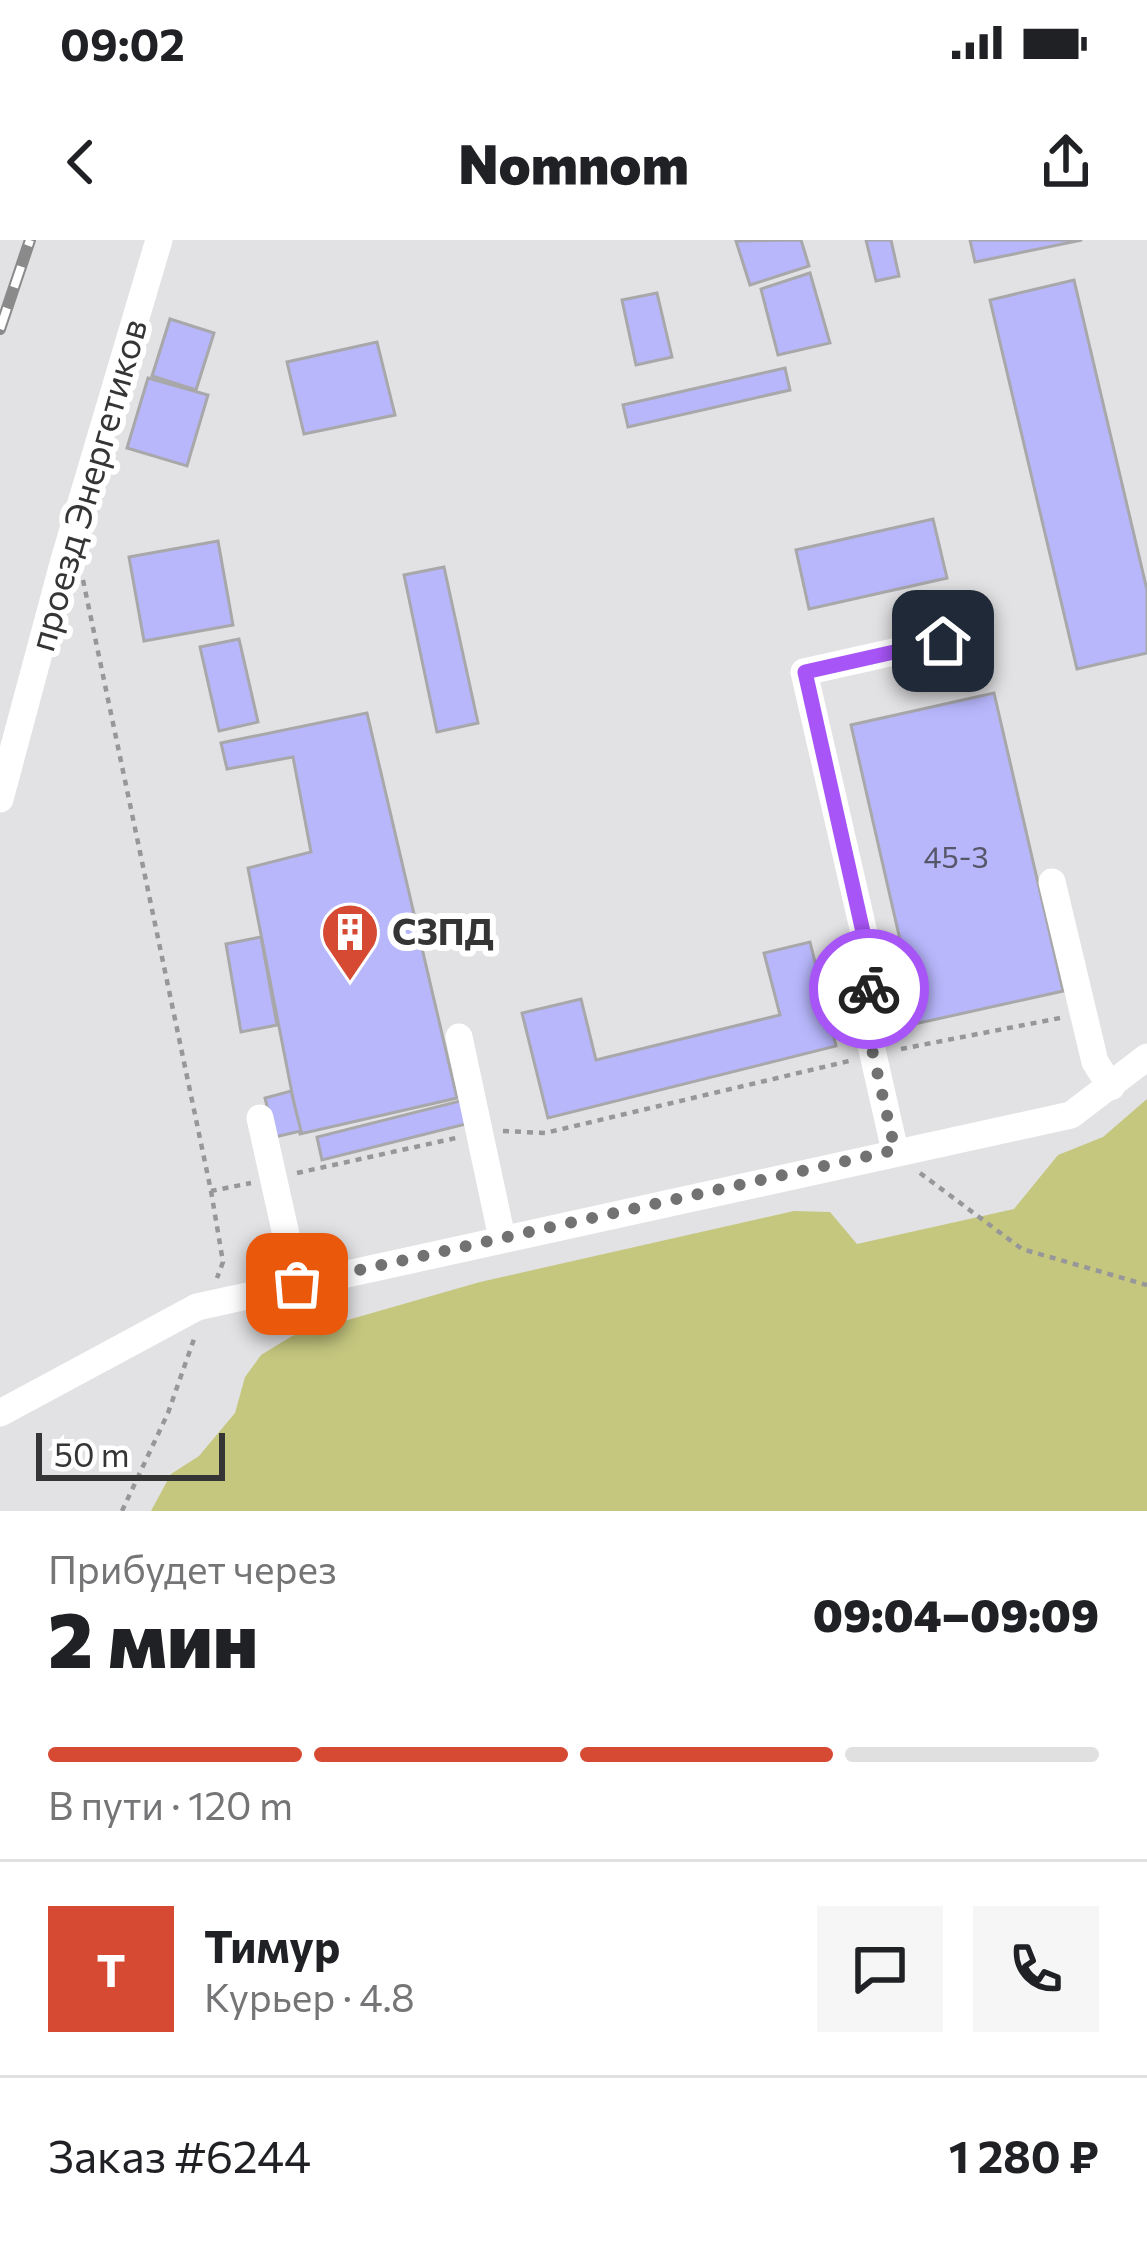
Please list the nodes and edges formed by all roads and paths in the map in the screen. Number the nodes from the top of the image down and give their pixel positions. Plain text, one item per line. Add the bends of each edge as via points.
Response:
1 (159, 240) edge
2 (64, 560) junction
3 (943, 641) dead end
4 (0, 799) edge
5 (1052, 882) dead end
6 (1084, 1013) junction
7 (459, 1036) dead end
8 (873, 1055) junction
9 (1147, 1057) edge
10 (1111, 1087) junction
11 (260, 1118) dead end
12 (479, 1133) junction
13 (895, 1150) junction
14 (273, 1178) junction
15 (211, 1192) junction
16 (502, 1238) junction
17 (297, 1284) junction
18 (1147, 1285) edge
19 (208, 1305) junction
20 (0, 1413) edge
21 (122, 1511) edge

1 - 2 street, проезд Энергетиков
2 - 4 street, проезд Энергетиков
2 - 15 path via 88,585
3 - 8 street via 805,672 869,959
5 - 6 street
6 - 8 path
6 - 10 street
7 - 12 street
8 - 12 path via 545,1133
8 - 13 street
9 - 10 street
10 - 13 street via 1071,1115
11 - 14 street
12 - 14 path
12 - 16 street
13 - 16 street
13 - 18 path via 1022,1249
14 - 15 path
14 - 17 street
15 - 19 path via 223,1262
16 - 17 street
17 - 19 street
19 - 20 street
19 - 21 path

